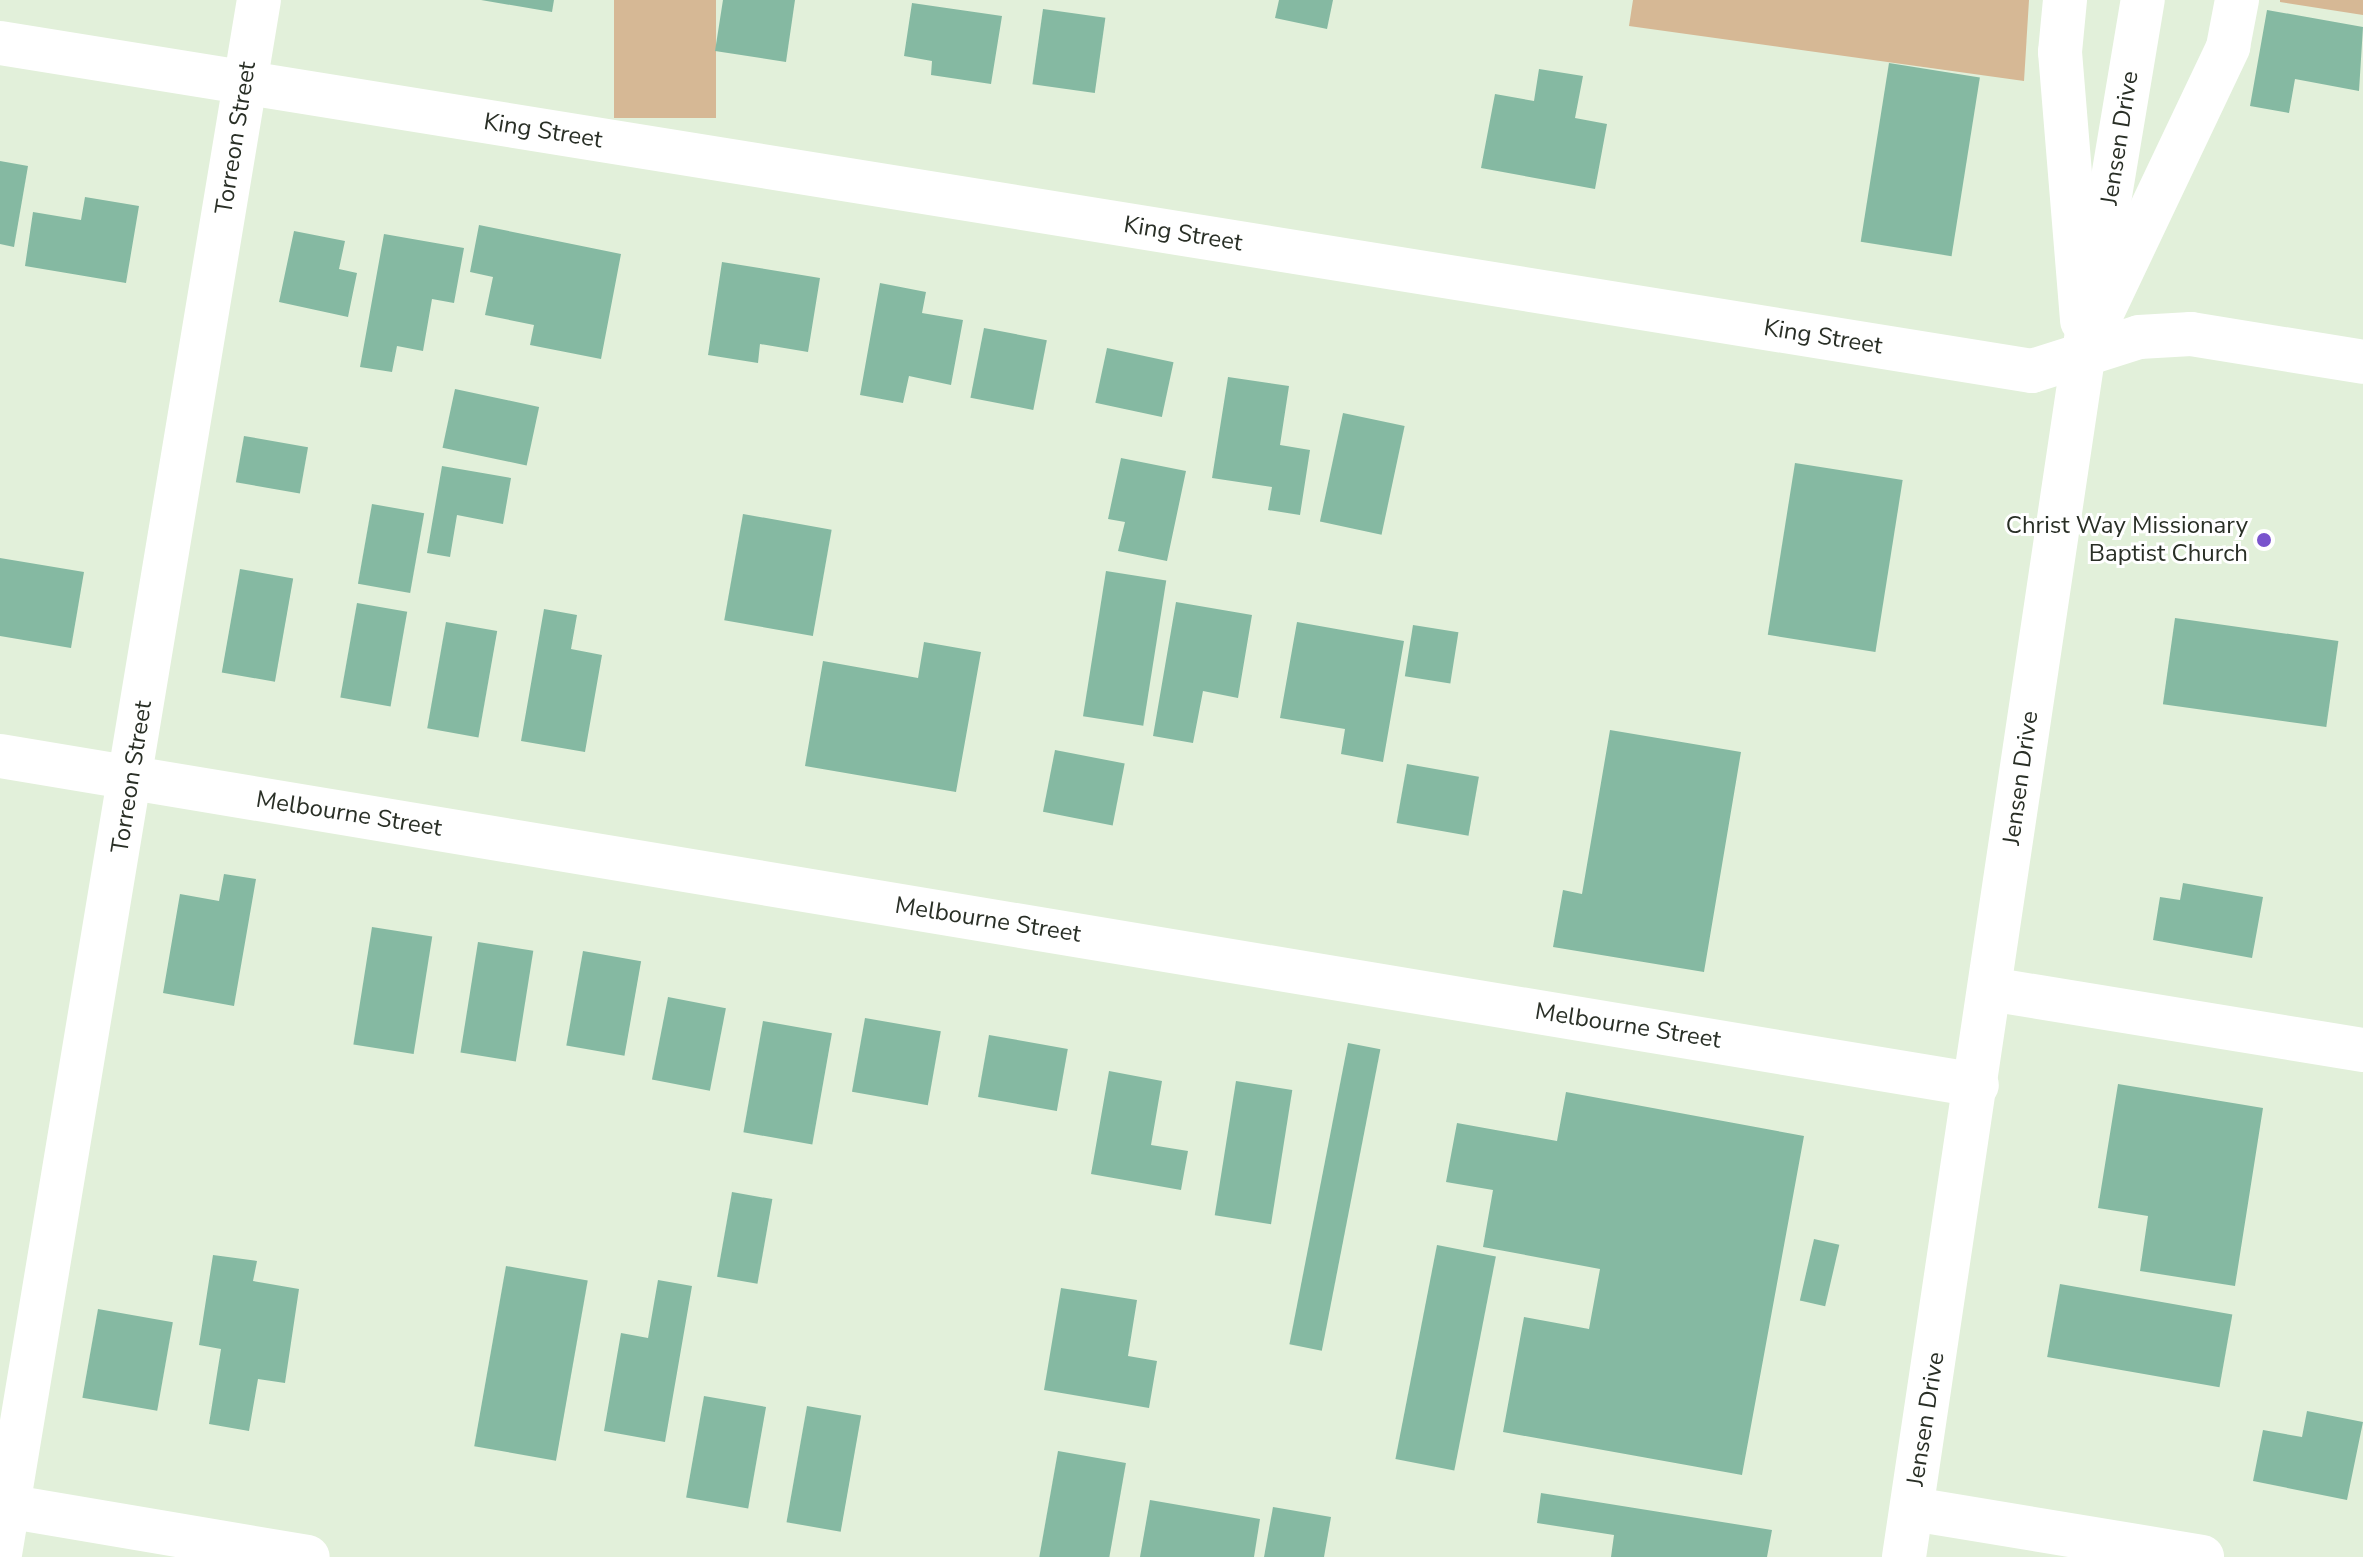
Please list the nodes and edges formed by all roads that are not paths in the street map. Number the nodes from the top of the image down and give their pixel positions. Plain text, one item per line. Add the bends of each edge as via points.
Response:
1 (259, 0) edge
2 (2065, 0) edge
3 (2143, 0) edge
4 (2237, 0) edge
5 (0, 43) edge
6 (245, 83) junction
7 (2084, 351) junction
8 (2363, 362) edge
9 (0, 756) edge
10 (132, 778) junction
11 (1990, 989) junction
12 (2363, 1050) edge
13 (1977, 1085) junction
14 (4, 1505) edge
15 (1913, 1509) junction
16 (0, 1554) edge
17 (308, 1557) edge
18 (1904, 1557) edge
19 (2202, 1557) edge

1 - 6 street, Torreon Street
2 - 7 street via 2060,52
3 - 7 street, Jensen Drive
4 - 7 street via 2228,47
5 - 6 street, King Street
6 - 7 street, King Street via 2032,371
6 - 10 street, Torreon Street
7 - 8 street, King Street via 2139,337 2191,334
7 - 11 street, Jensen Drive
9 - 10 street, Melbourne Street
10 - 13 street, Melbourne Street
10 - 14 street, Torreon Street
11 - 12 street
11 - 13 street, Jensen Drive
13 - 15 street, Jensen Drive
14 - 16 street, Torreon Street
14 - 17 street
15 - 18 street, Jensen Drive
15 - 19 street

